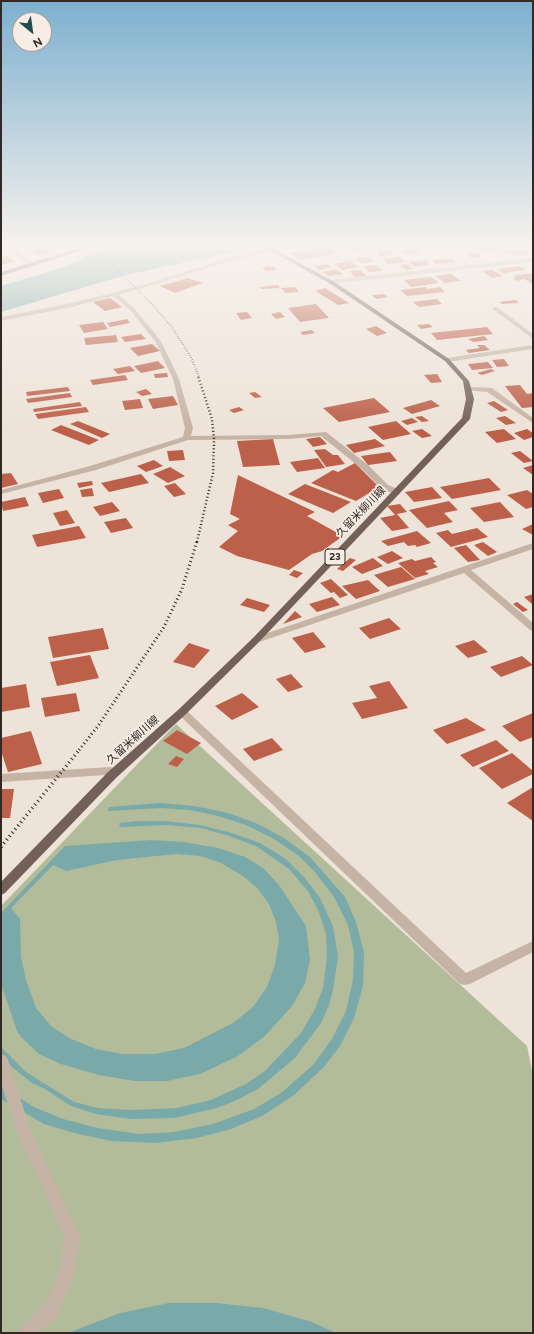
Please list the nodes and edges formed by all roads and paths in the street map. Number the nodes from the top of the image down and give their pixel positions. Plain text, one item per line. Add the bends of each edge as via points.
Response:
1 (66, 306) edge
2 (129, 306) edge
3 (367, 306) edge
4 (495, 308) dead end
5 (1, 319) edge
6 (533, 337) edge
7 (533, 347) edge
8 (447, 360) junction
9 (468, 389) junction
10 (533, 421) edge
11 (187, 438) junction
12 (1, 492) edge
13 (397, 492) junction
14 (533, 546) edge
15 (465, 569) junction
16 (533, 628) edge
17 (256, 640) junction
18 (182, 712) junction
19 (112, 775) junction
20 (1, 778) edge
21 (1, 890) edge
22 (533, 946) edge
23 (1, 1060) edge
24 (27, 1333) edge

1 - 5 street
2 - 11 street via 158,341 176,379 189,428
3 - 8 main road
4 - 6 street
7 - 8 street
8 - 9 main road via 466,381
9 - 10 street via 489,390
9 - 13 main road, 久留米柳川線 / 23 via 470,399 466,420
11 - 12 street via 93,468
11 - 13 street via 323,434 386,486
13 - 17 main road, 久留米柳川線 / 23
14 - 15 street
15 - 16 street
15 - 17 street
17 - 18 main road, 久留米柳川線 / 23
18 - 19 main road, 久留米柳川線 / 23
18 - 22 street via 465,980
19 - 20 street via 110,771
19 - 21 main road, 久留米柳川線 / 23
23 - 24 street via 24,1132 72,1235 68,1270 52,1309

